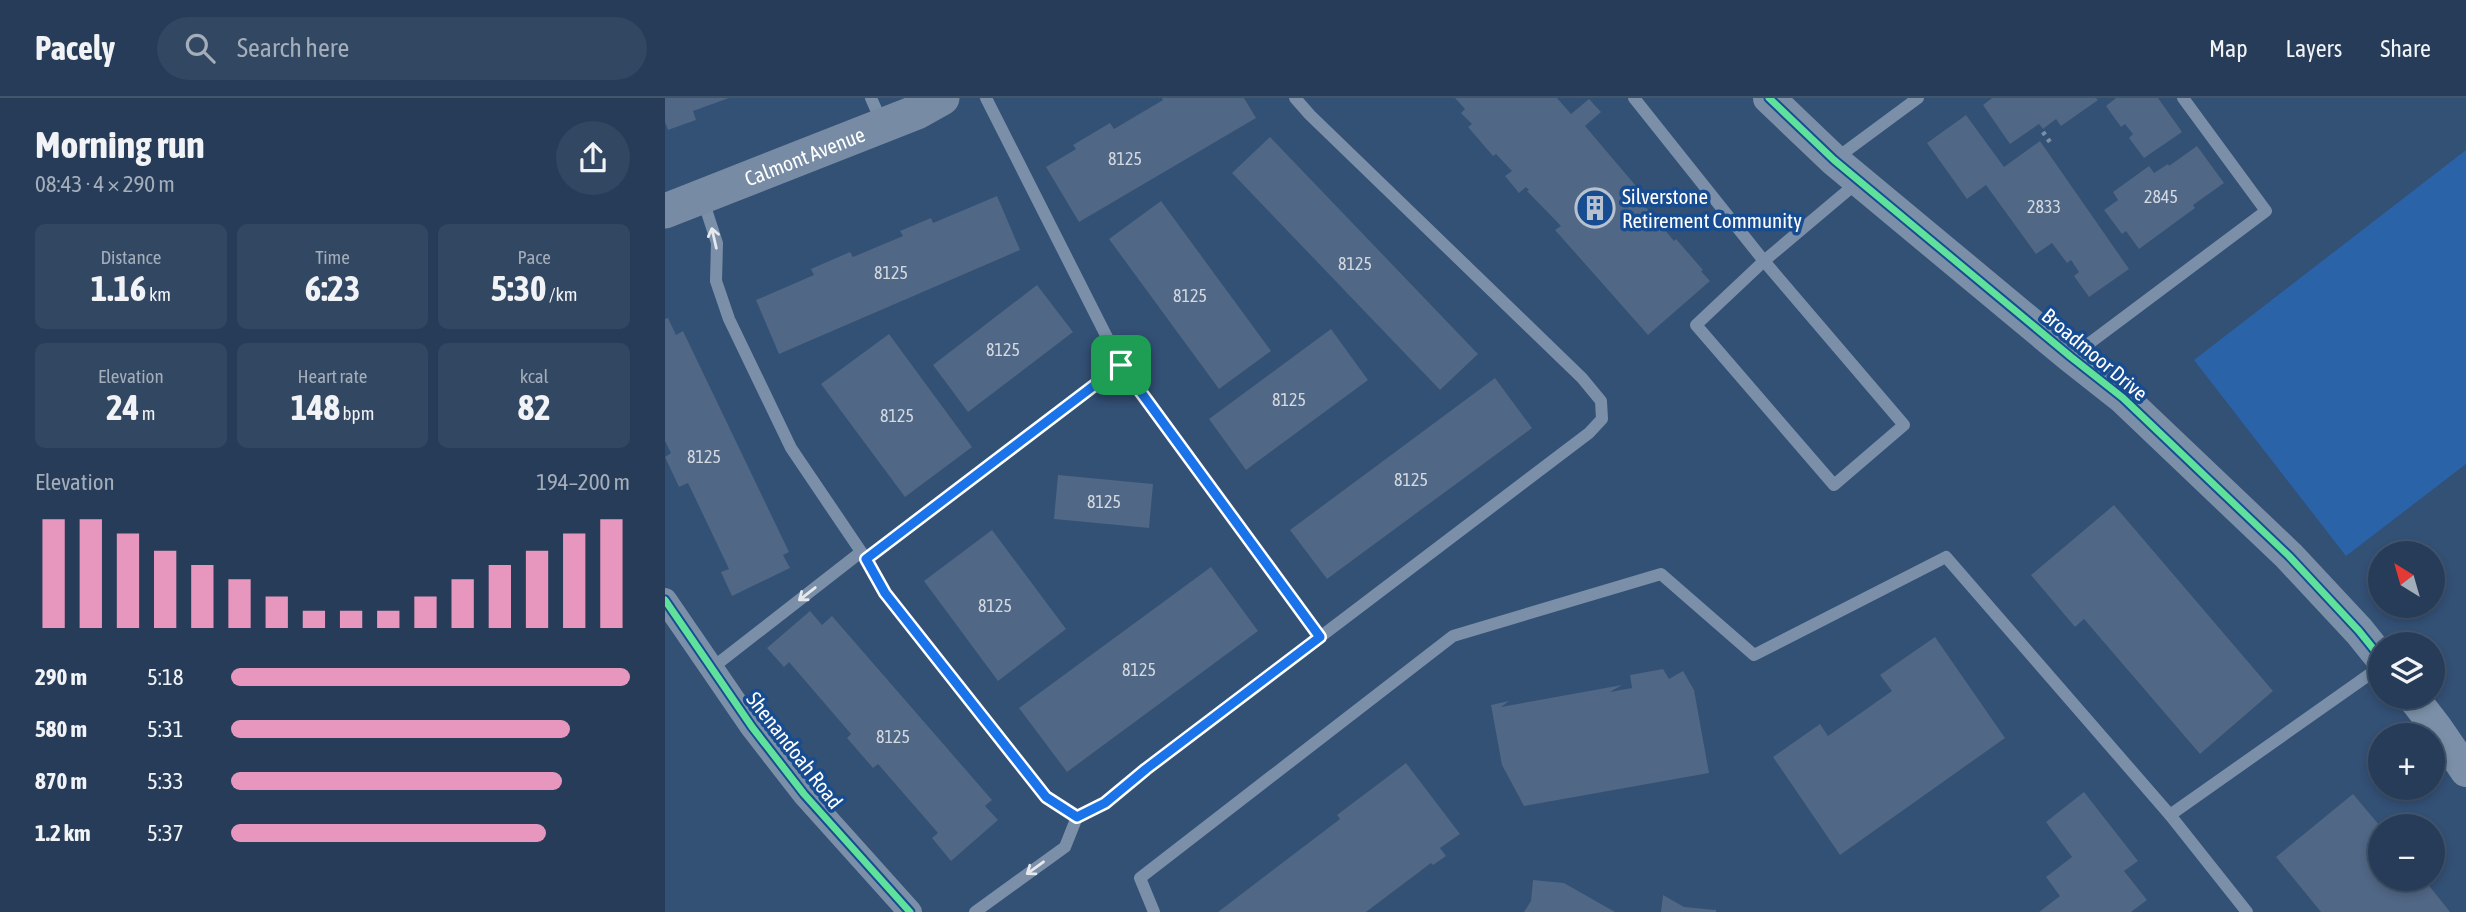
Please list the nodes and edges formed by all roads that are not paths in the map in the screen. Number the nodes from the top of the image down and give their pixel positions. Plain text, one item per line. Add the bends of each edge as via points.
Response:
1 (942, 98) edge
2 (986, 98) edge
3 (1295, 98) edge
4 (1633, 98) edge
5 (1769, 98) edge
6 (1918, 98) edge
7 (2183, 98) edge
8 (877, 112) edge
9 (1834, 160) junction
10 (1859, 181) junction
11 (702, 197) junction
12 (665, 211) edge
13 (1764, 261) junction
14 (2071, 357) junction
15 (1121, 365) junction
16 (864, 555) junction
17 (665, 600) edge
18 (1320, 637) junction
19 (2368, 642) edge
20 (712, 668) junction
21 (2368, 675) edge
22 (2421, 709) edge
23 (2466, 771) edge
24 (2170, 815) junction
25 (1077, 817) junction
26 (910, 912) edge
27 (975, 912) edge
28 (1154, 912) edge
29 (2247, 912) edge

1 - 8 main road, Calmont Avenue via 917,112
2 - 15 lane
3 - 18 lane via 1582,378 1601,401 1602,419
4 - 13 lane
5 - 9 street, Broadmoor Drive
6 - 9 lane
7 - 14 lane via 2266,211
8 - 11 main road, Calmont Avenue
9 - 10 street, Broadmoor Drive
10 - 13 lane
10 - 14 street, Broadmoor Drive
11 - 12 main road, Calmont Avenue
16 -> 11 lane via 791,448 729,319 716,281 717,243
13 - 13 lane via 1904,425 1834,485 1696,326
14 - 19 street, Broadmoor Drive via 2123,398 2289,556
15 - 16 lane
15 - 18 lane
16 -> 20 lane
16 - 25 lane via 885,593 1046,797
17 - 20 street, Shenandoah Road
18 - 25 lane via 1105,803
20 - 26 street, Shenandoah Road via 804,793
21 - 24 lane
22 - 23 street
24 - 28 lane via 1946,557 1754,655 1661,574 1453,636 1140,878
24 - 29 lane
25 -> 27 lane via 1065,847

